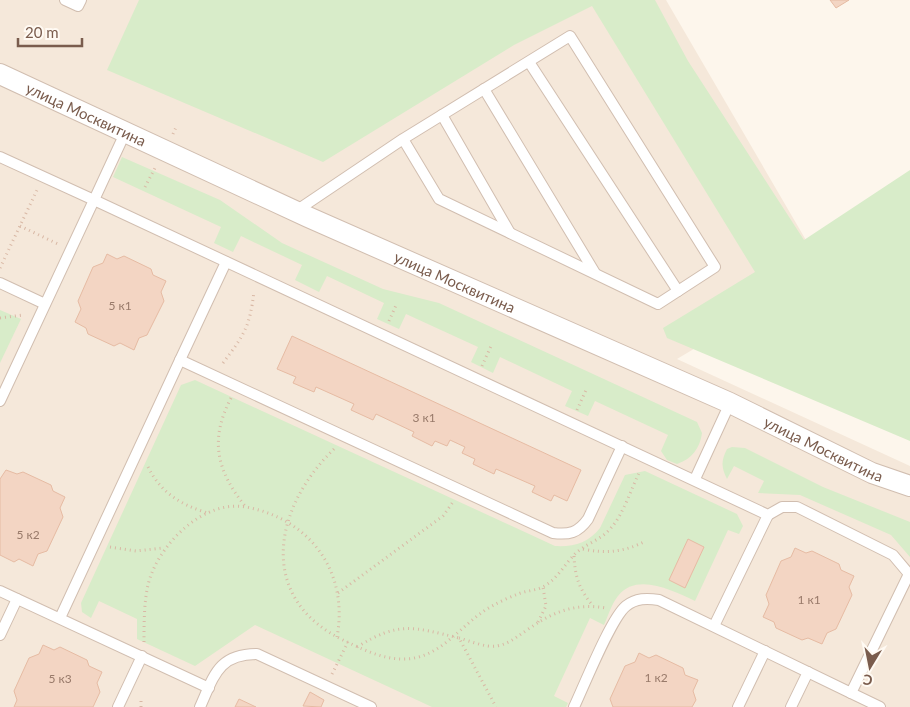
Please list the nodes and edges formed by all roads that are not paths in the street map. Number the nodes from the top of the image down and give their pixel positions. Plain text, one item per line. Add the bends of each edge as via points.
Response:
1 (65, 0) edge
2 (81, 0) edge
3 (529, 62) junction
4 (0, 74) edge
5 (484, 89) junction
6 (442, 115) junction
7 (126, 131) junction
8 (403, 139) junction
9 (0, 157) edge
10 (94, 200) junction
11 (296, 211) junction
12 (510, 233) junction
13 (226, 262) junction
14 (595, 274) junction
15 (0, 283) edge
16 (678, 291) junction
17 (45, 304) junction
18 (180, 360) junction
19 (0, 401) edge
20 (730, 403) junction
21 (622, 446) junction
22 (695, 479) junction
23 (910, 486) edge
24 (768, 515) junction
25 (0, 590) edge
26 (17, 599) junction
27 (60, 618) junction
28 (714, 626) junction
29 (0, 635) edge
30 (765, 651) junction
31 (144, 657) junction
32 (808, 672) junction
33 (209, 688) junction
34 (851, 693) junction
35 (118, 707) edge
36 (200, 707) edge
37 (371, 707) edge
38 (574, 707) edge
39 (738, 707) edge
40 (791, 707) edge
41 (880, 707) edge

1 - 2 lane via 78,6
3 - 5 lane
3 - 16 lane
3 - 16 lane via 570,36 715,267
4 - 7 street, улица Москвитина
5 - 6 lane
5 - 14 lane
6 - 8 lane
6 - 12 lane
7 - 10 lane
7 - 11 street, улица Москвитина
8 - 11 lane
8 - 12 lane via 439,199
9 - 10 lane
10 - 13 lane
10 - 17 lane
11 - 20 street, улица Москвитина
12 - 14 lane
13 - 18 lane
13 - 21 lane
14 - 16 lane via 658,304
15 - 17 lane
17 - 19 lane
18 - 21 lane via 553,533 566,535 575,532 588,519
18 - 27 lane
20 - 22 lane
20 - 23 street, улица Москвитина via 872,473
21 - 22 lane
22 - 24 lane
24 - 28 lane
24 - 34 lane via 782,507 796,507 893,555 909,574
25 - 26 lane
26 - 27 lane
26 - 29 lane
27 - 31 lane
28 - 30 lane
28 - 38 lane via 659,600 634,601 619,614
30 - 32 lane
30 - 39 lane
31 - 33 lane
31 - 35 lane
32 - 34 lane
32 - 40 lane
33 - 36 lane
33 - 37 lane via 220,666 230,658 257,654
34 - 41 lane

